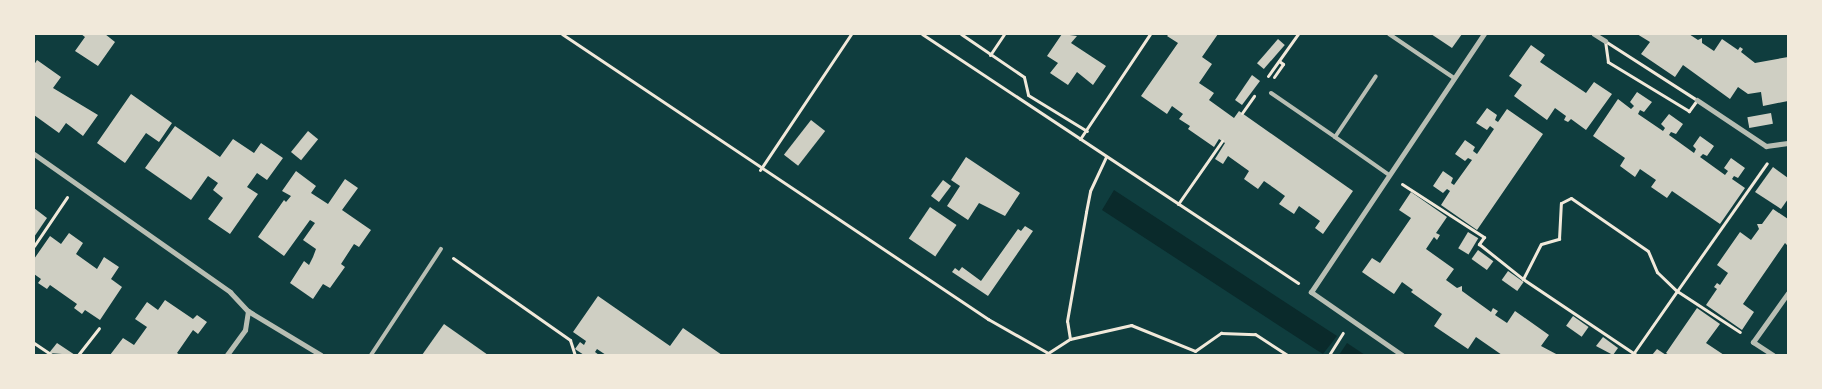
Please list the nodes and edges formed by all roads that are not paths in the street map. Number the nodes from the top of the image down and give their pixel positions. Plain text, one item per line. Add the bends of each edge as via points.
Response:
1 (1389, 34) edge
2 (1484, 34) edge
3 (1594, 34) edge
4 (1605, 41) road end
5 (1376, 76) dead end
6 (1454, 78) junction
7 (1271, 93) dead end
8 (1697, 100) road end
9 (1335, 137) junction
10 (1788, 143) edge
11 (34, 154) edge
12 (1389, 175) junction
13 (440, 249) road end
14 (1788, 293) edge
15 (248, 311) junction
16 (227, 355) edge
17 (321, 355) edge
18 (371, 355) edge
19 (1402, 355) edge
20 (1773, 355) edge

1 - 6 lane
2 - 6 street
3 - 4 street
5 - 9 lane
6 - 12 street
7 - 9 lane
8 - 10 street via 1766,146
9 - 12 lane
11 - 15 street via 230,292
12 - 19 street via 1311,292
13 - 18 lane
14 - 20 street via 1753,342
15 - 16 street via 245,330
15 - 17 street

